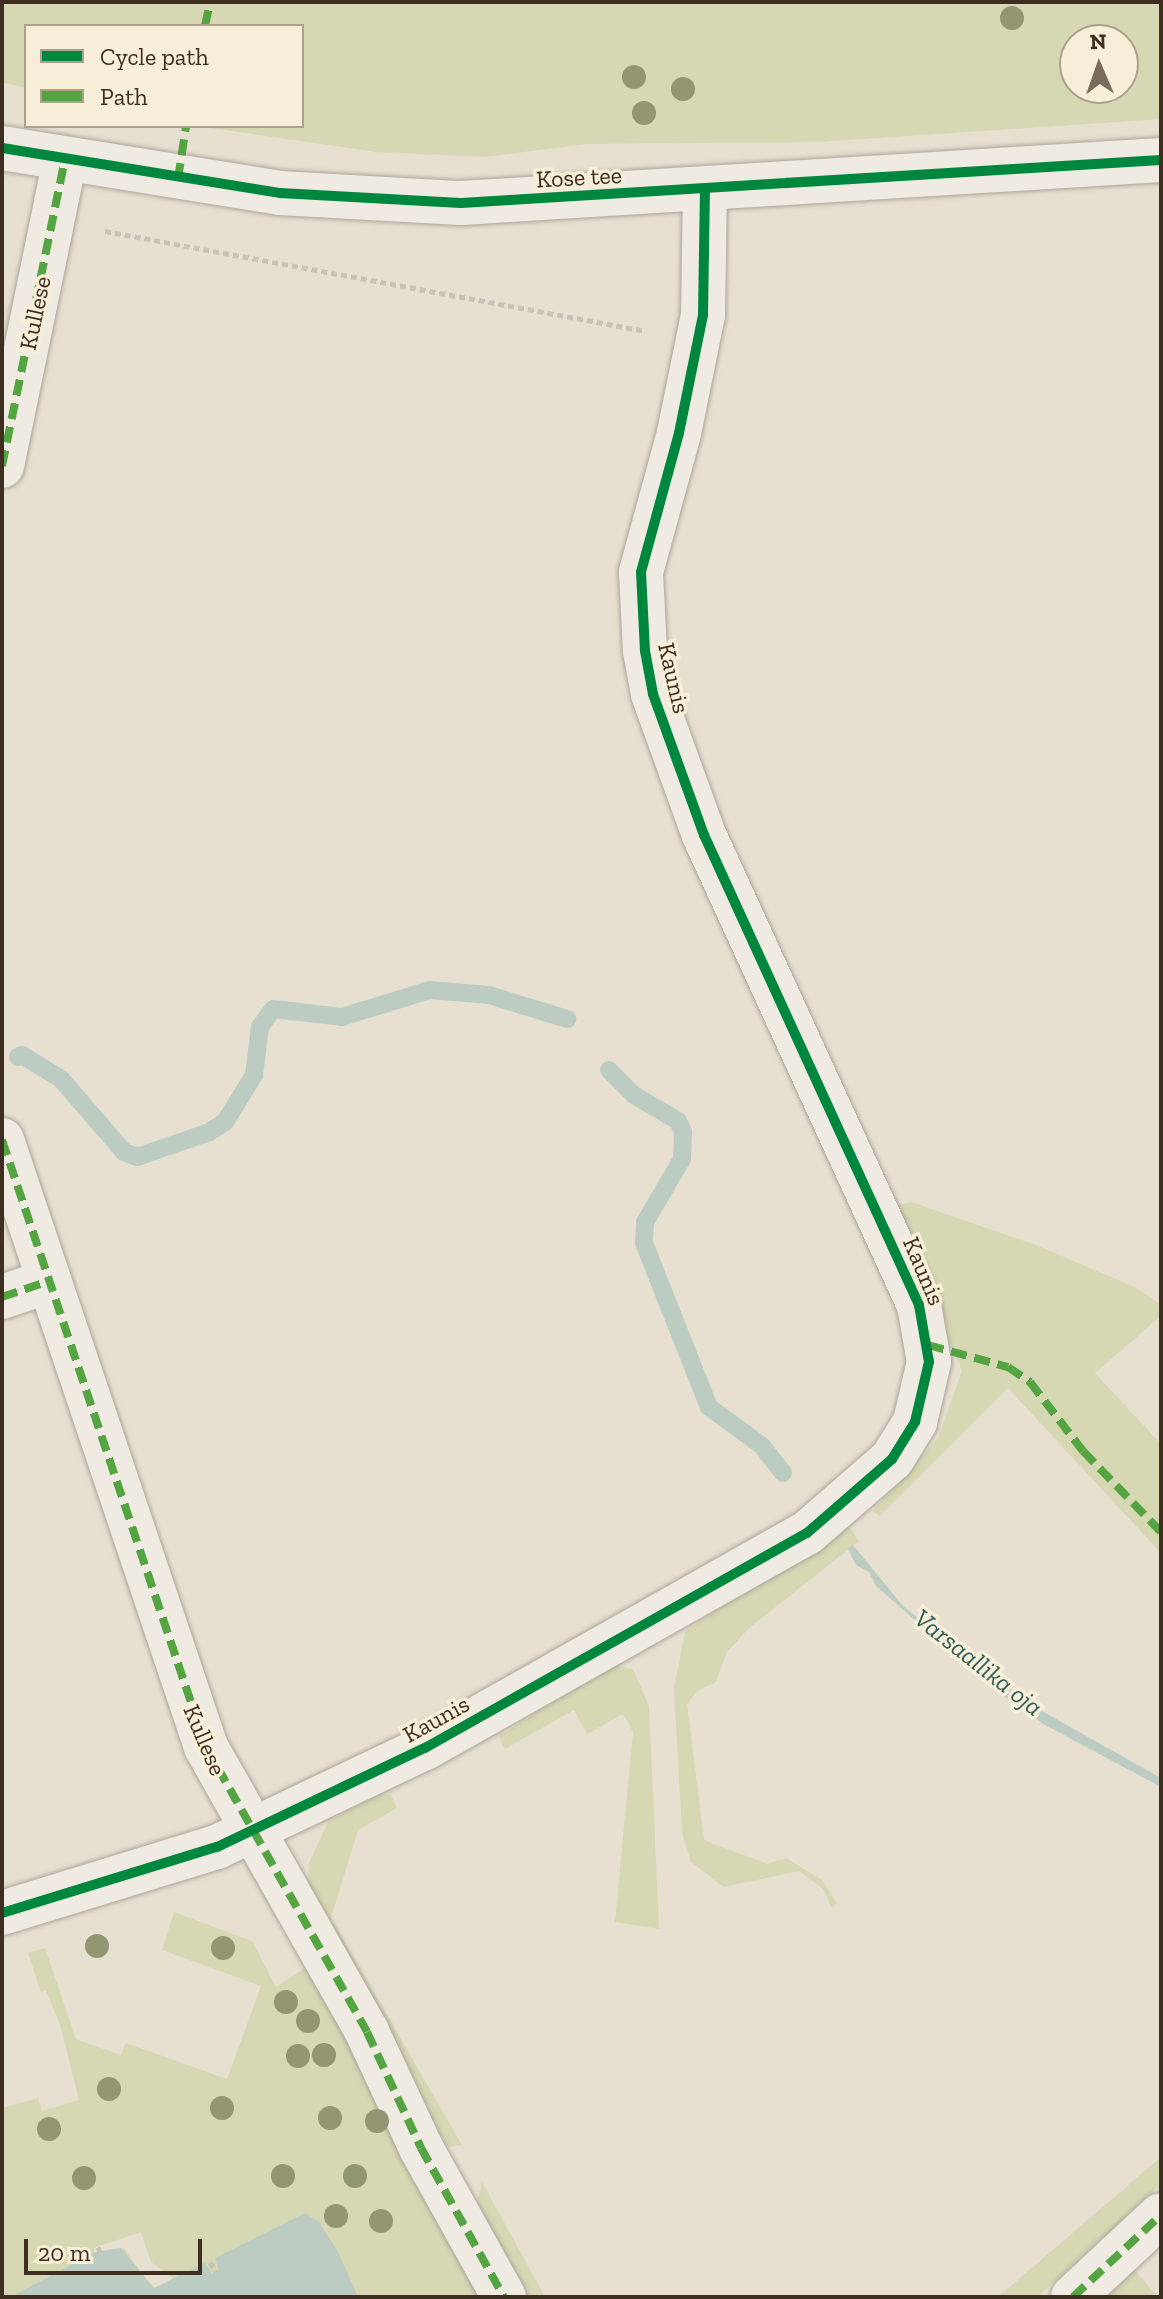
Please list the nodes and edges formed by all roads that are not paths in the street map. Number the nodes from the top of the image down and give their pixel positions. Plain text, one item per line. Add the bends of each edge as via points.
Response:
1 (2, 148) edge
2 (65, 160) junction
3 (1161, 160) edge
4 (705, 189) junction
5 (2, 466) edge
6 (2, 1140) edge
7 (49, 1281) junction
8 (2, 1297) edge
9 (250, 1833) junction
10 (2, 1913) edge
11 (1161, 2215) edge
12 (504, 2297) edge
13 (1073, 2297) edge

1 - 2 street, Kose tee
2 - 4 street, Kose tee via 280,193 371,201 485,202
2 - 5 street, Kullese
3 - 4 street, Kose tee
4 - 9 street, Kaunis via 699,341 641,572 645,651 653,694 704,835 919,1305 928,1345 924,1394 915,1422 892,1459 807,1533 425,1748
6 - 7 street, Kullese
7 - 8 street
7 - 9 street, Kullese via 182,1683 206,1747
9 - 10 street, Kaunis via 148,1871
9 - 12 street, Kullese via 367,2032 421,2148
11 - 13 street

